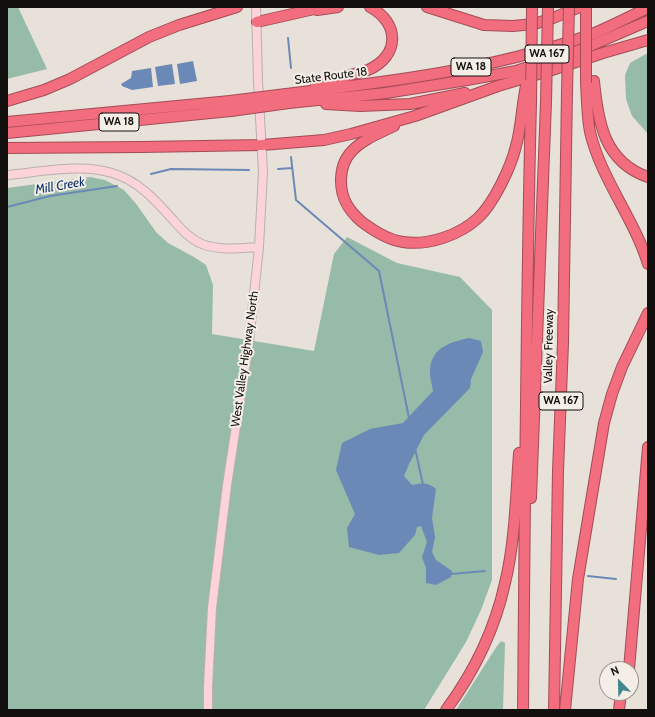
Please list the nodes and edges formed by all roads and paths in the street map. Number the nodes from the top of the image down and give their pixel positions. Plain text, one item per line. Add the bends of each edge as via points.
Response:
1 (256, 7) edge
2 (323, 7) edge
3 (338, 7) edge
4 (370, 7) edge
5 (427, 7) edge
6 (446, 7) edge
7 (532, 7) edge
8 (548, 7) edge
9 (569, 7) edge
10 (580, 7) edge
11 (586, 7) edge
12 (233, 8) edge
13 (648, 8) edge
14 (309, 10) junction
15 (648, 21) edge
16 (257, 22) junction
17 (484, 25) junction
18 (648, 32) edge
19 (648, 40) edge
20 (602, 52) junction
21 (590, 82) junction
22 (498, 86) junction
23 (288, 99) junction
24 (7, 102) edge
25 (306, 102) junction
26 (527, 103) junction
27 (230, 106) junction
28 (415, 116) junction
29 (7, 122) edge
30 (7, 133) edge
31 (262, 145) junction
32 (7, 148) edge
33 (7, 175) edge
34 (648, 177) edge
35 (259, 247) junction
36 (648, 263) edge
37 (648, 313) edge
38 (528, 333) junction
39 (648, 447) edge
40 (524, 569) junction
41 (635, 604) junction
42 (626, 661) edge
43 (630, 661) edge
44 (208, 710) edge
45 (446, 710) edge
46 (523, 710) edge
47 (554, 710) edge
48 (566, 710) edge

1 - 16 main road, West Valley Highway North
2 - 14 highway
3 - 14 highway
4 - 23 highway via 382,15 391,28 392,44 385,58 368,70
5 - 17 highway
6 - 17 highway
7 - 26 highway, WA 167, bridge via 532,50
8 - 40 highway, WA 167, bridge via 529,551
9 - 47 highway, Valley Freeway / WA 167, bridge
10 - 17 highway via 534,24
11 - 21 highway, bridge
12 - 24 highway via 179,25 70,79
13 - 23 highway, State Route 18 / WA 18 via 588,36 512,58 459,70
14 - 16 highway
15 - 25 highway, State Route 18 / WA 18 via 583,49 516,71 386,93
16 - 31 main road, West Valley Highway North
18 - 20 highway
19 - 20 highway
20 - 22 highway
21 - 34 highway via 604,138 617,157
21 - 36 highway via 587,113 594,144
22 - 25 highway via 410,104 360,106
22 - 28 highway
23 - 25 highway, State Route 18 / WA 18
23 - 27 highway, State Route 18 / WA 18, bridge
26 - 28 highway via 516,147 498,190 478,218 455,234 428,242 401,242 370,228 354,215 343,196 341,170 348,156 365,141
26 - 38 highway, Valley Freeway / WA 167
27 - 29 highway, State Route 18 / WA 18
27 - 30 highway, State Route 18 / WA 18
28 - 31 highway via 324,140
31 - 32 highway
31 - 35 main road, West Valley Highway North
33 - 35 main road via 92,168 114,173 130,180 143,190 186,233 203,244 220,248
35 - 44 main road, West Valley Highway North via 249,342 227,485 212,608
37 - 48 highway via 622,367 604,423 578,579
38 - 40 highway, Valley Freeway / WA 167
38 - 45 highway via 512,537 505,584 481,652
39 - 41 highway
40 - 46 highway, Valley Freeway / WA 167
41 - 42 highway
41 - 43 highway

